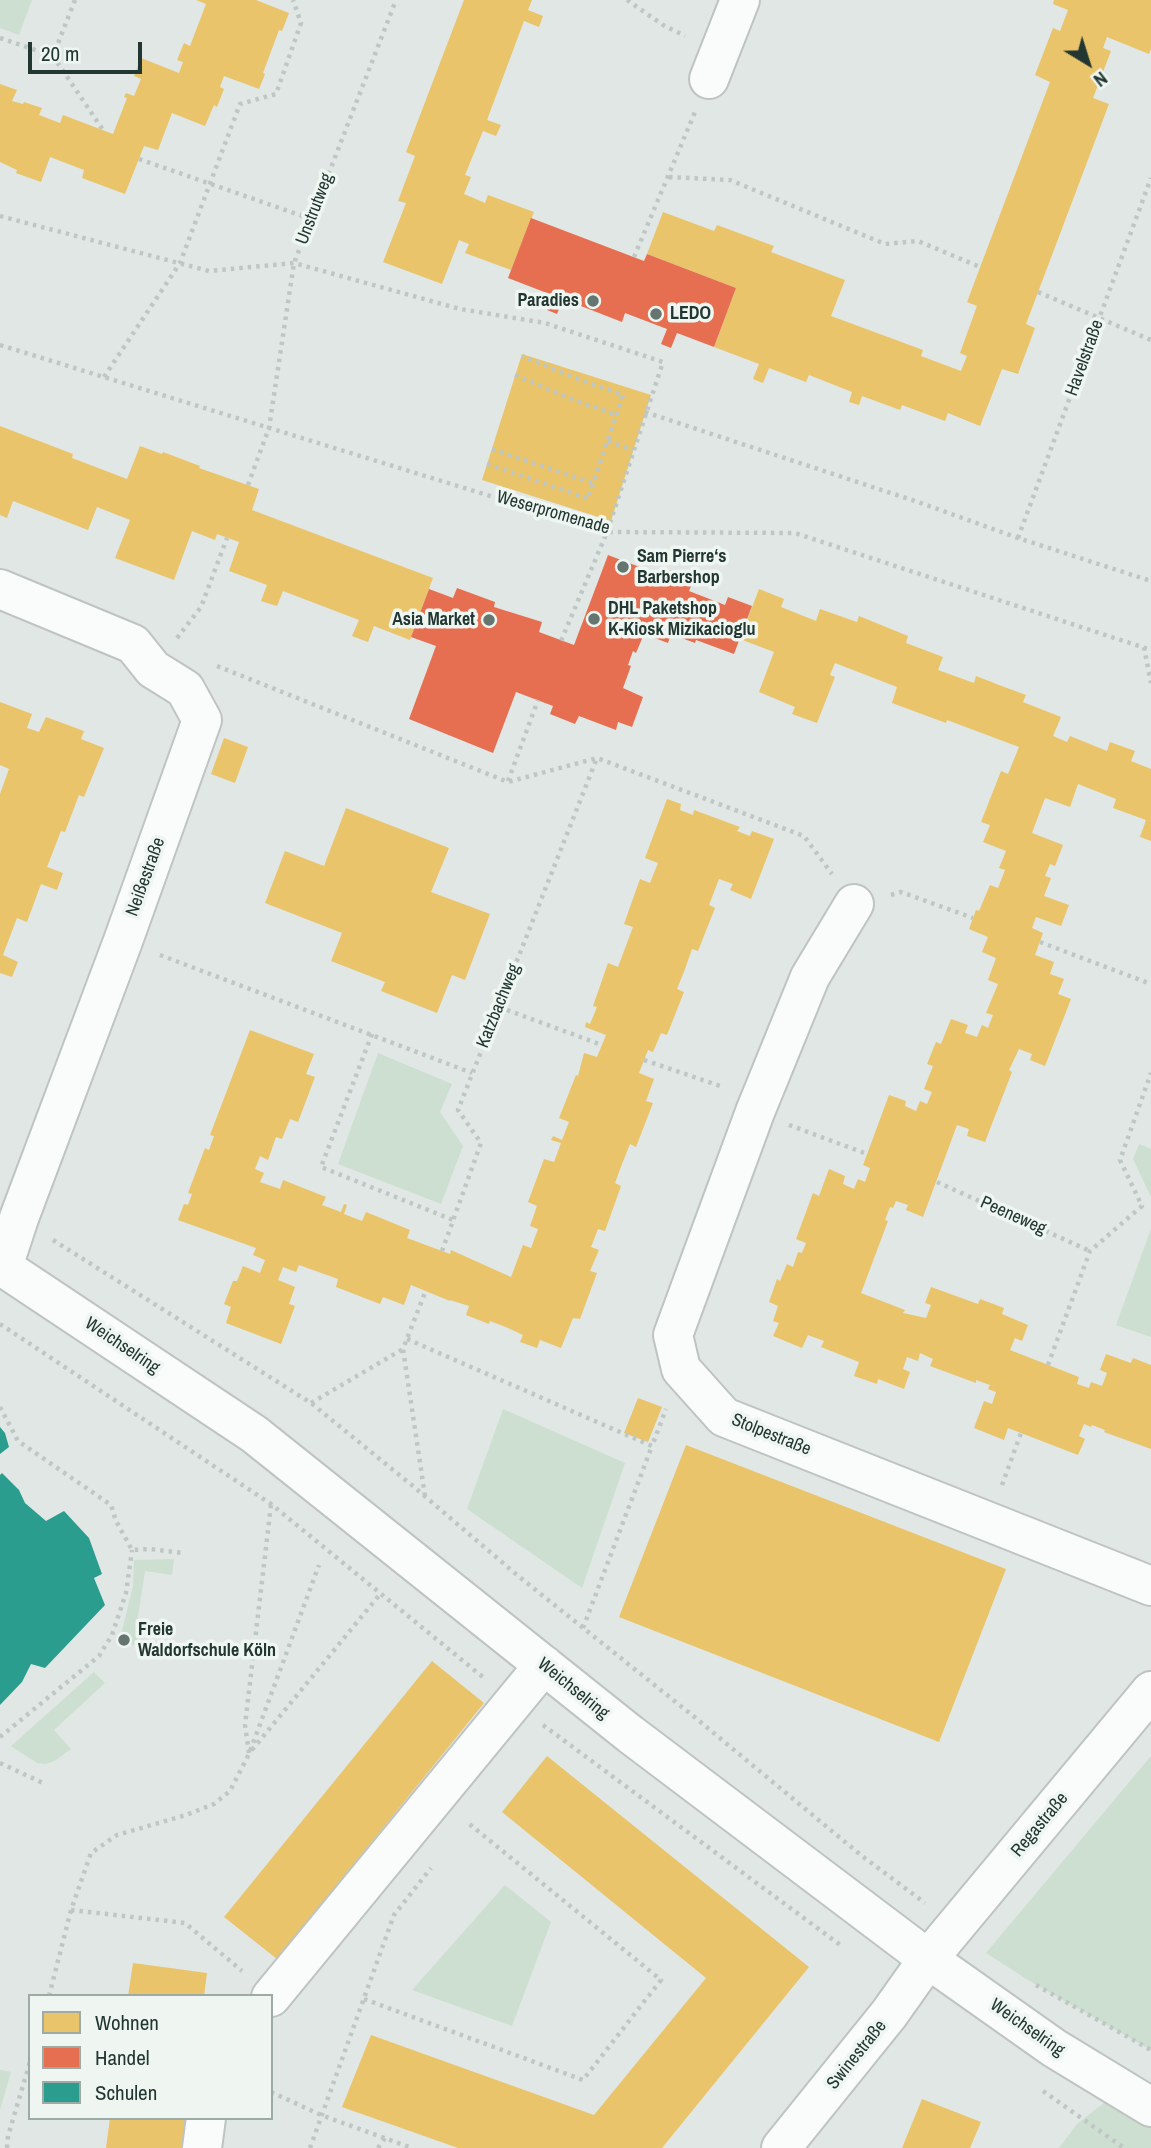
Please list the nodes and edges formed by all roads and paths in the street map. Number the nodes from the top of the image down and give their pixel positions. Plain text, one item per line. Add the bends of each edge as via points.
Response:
1 (75, 0) edge
2 (293, 0) edge
3 (396, 0) edge
4 (626, 0) edge
5 (740, 0) edge
6 (0, 38) edge
7 (53, 56) junction
8 (714, 66) junction
9 (103, 130) dead end
10 (139, 159) dead end
11 (669, 177) junction
12 (1151, 178) edge
13 (210, 183) junction
14 (0, 216) edge
15 (311, 219) junction
16 (634, 257) dead end
17 (180, 263) junction
18 (294, 263) junction
19 (980, 267) dead end
20 (1038, 292) dead end
21 (1100, 318) junction
22 (1151, 340) edge
23 (0, 345) edge
24 (522, 356) dead end
25 (515, 375) dead end
26 (103, 377) junction
27 (645, 412) junction
28 (617, 415) junction
29 (269, 428) junction
30 (608, 441) junction
31 (492, 449) dead end
32 (633, 450) junction
33 (487, 464) dead end
34 (593, 483) junction
35 (248, 485) dead end
36 (607, 532) junction
37 (227, 538) dead end
38 (1018, 538) junction
39 (1151, 580) edge
40 (0, 589) edge
41 (561, 641) dead end
42 (1144, 647) junction
43 (1151, 650) edge
44 (207, 662) dead end
45 (153, 669) junction
46 (1151, 683) edge
47 (538, 700) dead end
48 (597, 758) junction
49 (508, 782) junction
50 (854, 904) junction
51 (973, 918) dead end
52 (123, 941) junction
53 (1040, 942) dead end
54 (1151, 985) edge
55 (499, 1007) junction
56 (372, 1034) junction
57 (602, 1045) dead end
58 (644, 1060) dead end
59 (472, 1073) junction
60 (1151, 1073) edge
61 (758, 1106) junction
62 (867, 1154) dead end
63 (937, 1182) dead end
64 (19, 1218) junction
65 (453, 1220) junction
66 (442, 1251) dead end
67 (1090, 1251) junction
68 (1, 1266) edge
69 (426, 1290) dead end
70 (0, 1324) edge
71 (407, 1339) junction
72 (403, 1349) junction
73 (1048, 1365) dead end
74 (681, 1369) junction
75 (311, 1403) junction
76 (0, 1407) edge
77 (1021, 1433) dead end
78 (652, 1446) junction
79 (425, 1496) junction
80 (271, 1504) junction
81 (988, 1522) junction
82 (132, 1550) junction
83 (183, 1553) dead end
84 (319, 1564) dead end
85 (1151, 1586) edge
86 (381, 1593) junction
87 (583, 1628) junction
88 (544, 1665) junction
89 (1151, 1691) edge
90 (514, 1703) junction
91 (546, 1726) junction
92 (0, 1737) edge
93 (537, 1737) dead end
94 (249, 1754) junction
95 (0, 1763) edge
96 (43, 1783) dead end
97 (459, 1833) dead end
98 (435, 1863) dead end
99 (71, 1910) junction
100 (955, 1926) junction
101 (210, 1944) dead end
102 (848, 1951) dead end
103 (928, 1959) junction
104 (1028, 1980) dead end
105 (50, 1994) edge
106 (273, 1995) edge
107 (364, 1999) junction
108 (1151, 2050) edge
109 (28, 2069) edge
110 (273, 2093) edge
111 (1151, 2107) edge
112 (321, 2115) junction
113 (206, 2120) edge
114 (385, 2138) junction
115 (7, 2148) edge
116 (202, 2148) edge
117 (310, 2148) edge
118 (378, 2148) edge
119 (412, 2148) edge
120 (781, 2148) edge

1 - 7 path
2 - 13 path via 301,23 276,94 240,104
3 - 15 path, Unstrutweg
4 - 8 path
5 - 8 street
6 - 7 path
7 - 9 path
8 - 11 path
10 - 13 path
11 - 16 path
11 - 19 path via 730,180 886,244 918,242
12 - 21 path, Havelstraße
13 - 15 path
13 - 17 path
14 - 17 path
15 - 18 path, Unstrutweg
17 - 18 path via 209,271
17 - 26 path
18 - 27 path via 460,309 545,323 663,362
18 - 29 path, Unstrutweg
20 - 21 path
21 - 22 path
21 - 38 path, Havelstraße
23 - 26 path, Weserpromenade
24 - 28 path via 623,395
25 - 28 path
26 - 29 path, Weserpromenade
27 - 32 path
27 - 38 path
28 - 30 path
29 - 35 path, Unstrutweg
29 - 36 path, Weserpromenade
30 - 32 path
30 - 34 path
31 - 34 path
32 - 36 path
33 - 34 path via 588,499
36 - 41 path
36 - 42 path, Weserpromenade via 795,533
37 - 45 path via 201,607
38 - 39 path
40 - 45 street, Neißestraße via 133,644
42 - 43 path, Weserpromenade
42 - 46 path
44 - 49 path
45 - 52 street, Neißestraße via 185,689 202,720
47 - 49 path
48 - 49 path
48 - 50 path via 804,836
48 - 55 path, Katzbachweg
50 - 51 path via 901,892
50 - 61 street, Stolpestraße via 810,977
52 - 56 path
52 - 64 street, Neißestraße
53 - 54 path
55 - 57 path
55 - 59 path, Katzbachweg
56 - 59 path
56 - 65 path via 321,1167
58 - 61 path
59 - 65 path, Katzbachweg via 458,1110 481,1143
60 - 67 path via 1120,1160 1142,1206
61 - 62 path
61 - 74 street, Stolpestraße via 673,1335
63 - 67 path, Peeneweg
64 - 68 street, Neißestraße
64 - 75 path
65 - 66 path, Katzbachweg
67 - 73 path
68 - 88 street, Weichselring via 254,1434
69 - 71 path
70 - 80 path
71 - 72 path
71 - 78 path
72 - 75 path
72 - 79 path
74 - 78 path
74 - 81 street, Stolpestraße via 724,1417
75 - 79 path
76 - 82 path via 18,1441 111,1505
77 - 81 path
78 - 87 path
79 - 87 path
80 - 86 path
80 - 94 path via 245,1725
81 - 85 street, Stolpestraße
82 - 83 path
82 - 92 path via 126,1593 99,1656
84 - 94 path
86 - 90 path
86 - 94 path
87 - 100 path via 862,1856
88 - 90 street
88 - 103 street, Weichselring
89 - 100 street, Regastraße
90 - 91 path
90 - 106 street
91 - 93 path
91 - 102 path
94 - 99 path via 230,1791 214,1804 117,1835 91,1853
95 - 96 path
97 - 107 path via 467,1822 662,1980 583,2080
98 - 107 path via 394,1915
99 - 101 path via 185,1923
99 - 105 path
100 - 103 street, Regastraße
103 - 111 street, Weichselring via 1054,2048
103 - 120 street, Swinestraße
104 - 108 path
107 - 112 path
109 - 115 path
110 - 112 path
112 - 114 path
112 - 117 path
113 - 116 street
114 - 118 path
114 - 119 path

